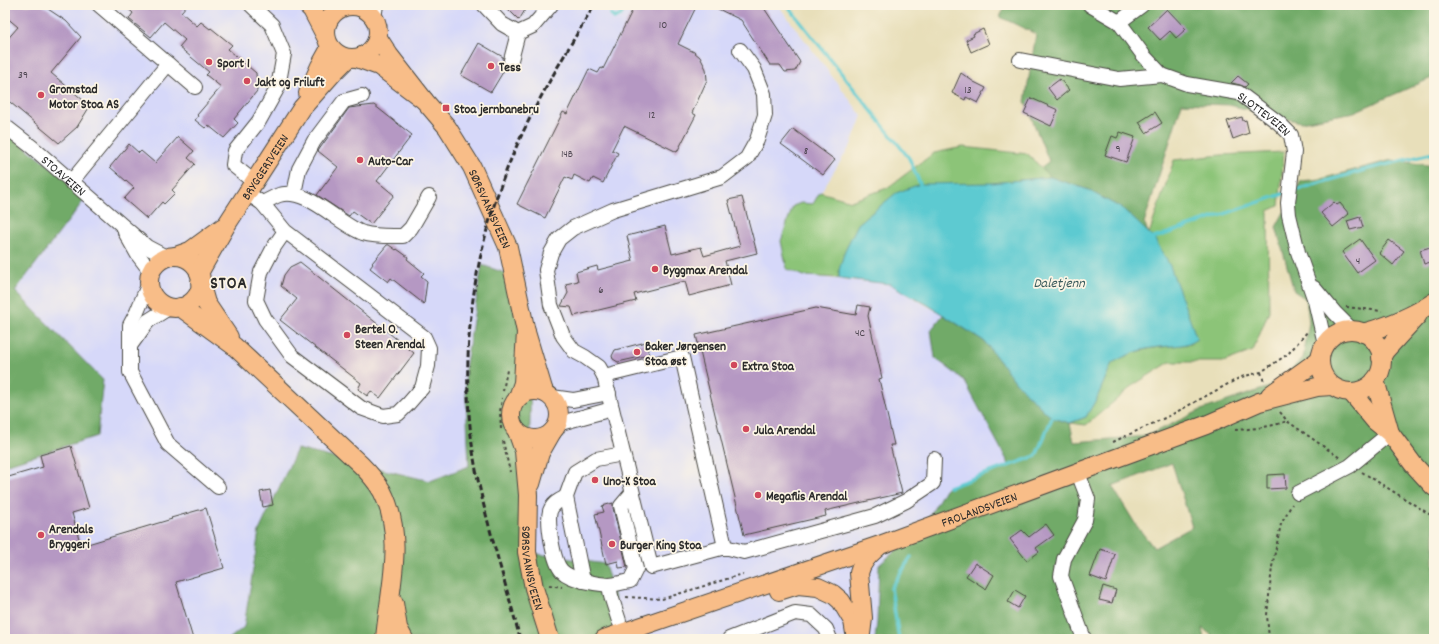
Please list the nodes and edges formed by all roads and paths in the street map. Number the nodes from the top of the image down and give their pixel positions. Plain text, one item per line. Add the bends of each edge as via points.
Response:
1 (99, 5) edge
2 (251, 5) edge
3 (307, 5) edge
4 (484, 5) edge
5 (551, 5) edge
6 (1090, 5) edge
7 (1142, 5) edge
8 (347, 6) edge
9 (375, 12) edge
10 (1119, 22) junction
11 (518, 33) junction
12 (378, 38) junction
13 (328, 42) junction
14 (740, 50) dead end
15 (352, 58) junction
16 (511, 60) dead end
17 (1020, 60) dead end
18 (168, 64) junction
19 (1162, 75) junction
20 (196, 87) dead end
21 (362, 96) dead end
22 (424, 100) junction
23 (302, 108) junction
24 (5, 126) edge
25 (71, 182) junction
26 (251, 188) junction
27 (294, 194) junction
28 (429, 197) dead end
29 (262, 203) junction
30 (226, 224) junction
31 (122, 226) junction
32 (285, 231) junction
33 (171, 256) junction
34 (150, 277) junction
35 (200, 278) junction
36 (1309, 281) junction
37 (1428, 306) edge
38 (175, 307) junction
39 (1343, 308) dead end
40 (1385, 311) dead end
41 (1310, 329) dead end
42 (526, 332) junction
43 (1357, 332) junction
44 (130, 346) junction
45 (234, 346) junction
46 (1323, 352) junction
47 (1382, 358) junction
48 (508, 369) dead end
49 (1260, 372) junction
50 (604, 376) junction
51 (1375, 380) junction
52 (1332, 386) junction
53 (1351, 392) junction
54 (609, 393) junction
55 (1262, 394) junction
56 (548, 395) junction
57 (518, 397) junction
58 (612, 409) junction
59 (554, 428) junction
60 (517, 431) junction
61 (1390, 433) junction
62 (1108, 444) dead end
63 (623, 454) junction
64 (934, 460) dead end
65 (1078, 473) junction
66 (511, 479) dead end
67 (218, 487) dead end
68 (1434, 487) edge
69 (632, 493) junction
70 (1298, 493) joint
71 (528, 495) junction
72 (566, 497) junction
73 (880, 545) junction
74 (725, 548) junction
75 (745, 574) dead end
76 (583, 581) junction
77 (547, 585) dead end
78 (392, 588) junction
79 (568, 588) dead end
80 (610, 590) junction
81 (722, 600) junction
82 (619, 621) dead end
83 (385, 639) edge
84 (404, 639) edge
85 (550, 639) edge
86 (604, 639) edge
87 (728, 639) edge
88 (830, 639) edge
89 (856, 639) edge
90 (860, 639) edge
91 (1084, 639) edge
92 (1269, 639) edge

1 - 18 street
2 - 26 street via 272,25 284,54 278,87 259,120 235,150 233,165
3 - 13 main road
4 - 11 street via 502,24
5 - 11 street via 533,26
6 - 10 street, SLOTTEVEIEN
7 - 10 street
8 - 9 main road
8 - 13 main road via 336,10 327,22 325,30
9 - 12 main road
10 - 19 street, SLOTTEVEIEN via 1144,56
11 - 16 street
12 - 15 main road via 364,56
12 - 22 main road, SØRSVANNSVEIEN via 388,55
13 - 15 main road via 341,56
13 - 23 main road, BRYGGERIVEIEN
14 - 50 street via 754,69 764,94 765,115 748,158 722,177 613,210 574,228 559,239 551,253 546,270 552,305 563,336 574,351 599,367
15 - 22 main road, SØRSVANNSVEIEN via 379,66
15 - 23 main road, BRYGGERIVEIEN via 333,73
17 - 19 street, SLOTTEVEIEN via 1119,79
18 - 20 street
18 - 25 street
19 - 36 street, SLOTTEVEIEN via 1187,84 1239,93 1279,123 1291,136 1294,152 1289,215 1298,252
21 - 27 street via 344,101 314,142 299,169
22 - 42 main road, SØRSVANNSVEIEN via 447,127 472,167 508,247
23 - 26 main road, BRYGGERIVEIEN
24 - 25 street, STOAVEIEN
25 - 31 street, STOAVEIEN
26 - 29 street
26 - 30 main road, BRYGGERIVEIEN
27 - 28 street via 311,201 364,234 378,236 403,236 411,228
27 - 29 street via 280,195
29 - 32 street
30 - 33 main road, BRYGGERIVEIEN via 190,251
30 - 35 main road, BRYGGERIVEIEN
31 - 33 street, STOAVEIEN via 147,246
31 - 34 street, STOAVEIEN
32 - 32 street via 424,337 429,348 428,366 422,388 398,414 383,416 361,408 292,356 265,319 256,300 261,272
33 - 34 main road via 154,265
33 - 35 main road via 183,257 190,261 196,267
34 - 38 main road via 150,291 155,299 162,304
34 - 44 street via 130,324
35 - 38 main road via 195,298 188,304
35 - 45 main road via 206,303
36 - 43 street, SLOTTEVEIEN via 1335,313
36 - 46 street, SLOTTEVEIEN via 1321,322
37 - 43 main road via 1380,328
37 - 47 main road via 1385,351
38 - 44 street via 148,321
38 - 45 main road
39 - 40 path
41 - 49 path via 1288,354
42 - 56 main road, SØRSVANNSVEIEN
42 - 57 main road, SØRSVANNSVEIEN via 523,383
43 - 46 main road via 1337,334 1330,338
43 - 47 main road via 1376,343
44 - 67 street via 130,372 168,444
45 - 78 main road via 361,465 381,490 393,523
46 - 52 main road via 1321,369
46 - 55 main road, FROLANDSVEIEN
47 - 51 main road
48 - 66 path via 500,412
49 - 55 path
49 - 62 path via 1240,377 1169,416
50 - 54 street
50 - 74 street via 682,357
51 - 53 main road via 1364,389
51 - 61 main road
52 - 53 main road
52 - 55 main road, FROLANDSVEIEN
53 - 61 main road via 1375,421
54 - 56 street via 573,400
54 - 58 street
55 - 65 main road, FROLANDSVEIEN via 1206,425
56 - 57 main road via 530,391
56 - 59 main road via 558,410
57 - 60 main road via 511,410 511,418
58 - 59 street
58 - 63 street
59 - 60 main road via 546,436 538,438 523,436
59 - 71 main road, SØRSVANNSVEIEN via 540,453
60 - 71 main road, SØRSVANNSVEIEN via 524,451
61 - 68 main road
61 - 70 street via 1350,466
63 - 69 street
63 - 72 street via 596,459 575,472
64 - 74 street via 933,483 906,501 875,516 744,552
65 - 73 main road, FROLANDSVEIEN
65 - 91 street via 1088,499 1085,520 1064,559 1061,576
69 - 74 street via 651,567
69 - 80 street via 621,506 636,569 630,581
70 - 92 path via 1281,524 1272,568 1267,615
71 - 85 main road, SØRSVANNSVEIEN via 527,552 534,588
72 - 76 street
72 - 76 street via 555,503 550,510 555,557 561,570
73 - 81 main road, FROLANDSVEIEN
73 - 90 main road, FROLANDSVEIEN via 860,566 863,618
75 - 80 path via 662,599
76 - 80 street
77 - 79 path
78 - 83 main road
78 - 84 main road via 398,628
80 - 82 street
81 - 86 main road, FROLANDSVEIEN
81 - 89 main road, FROLANDSVEIEN via 740,603 798,585 818,587 841,601 853,621
87 - 88 street via 795,614 811,616 826,629

